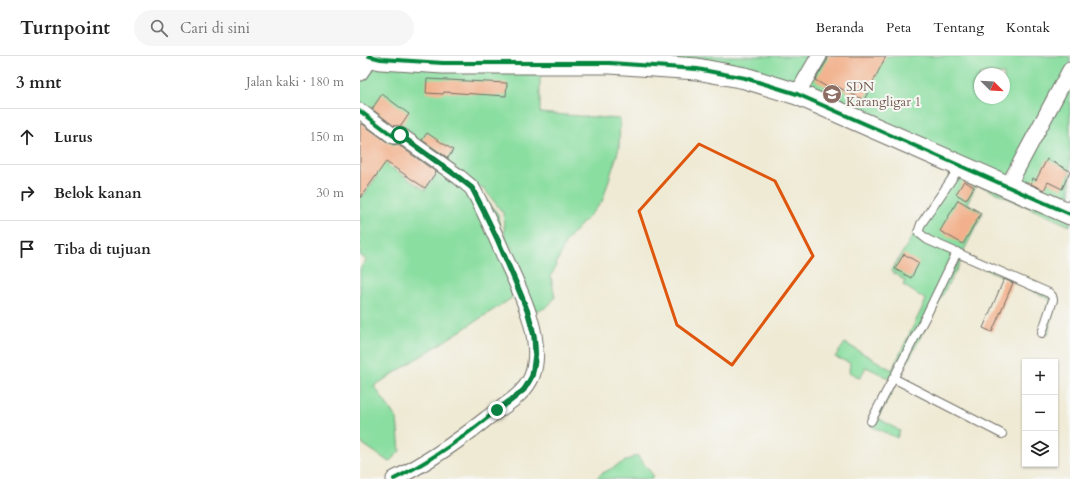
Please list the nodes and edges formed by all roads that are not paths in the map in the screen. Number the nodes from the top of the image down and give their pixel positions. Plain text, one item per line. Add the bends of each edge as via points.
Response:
1 (819, 56) edge
2 (567, 59) edge
3 (611, 59) edge
4 (368, 61) edge
5 (1070, 70) edge
6 (798, 94) junction
7 (360, 111) edge
8 (960, 166) junction
9 (1008, 186) junction
10 (1069, 211) edge
11 (957, 252) junction
12 (1042, 333) dead end
13 (893, 378) junction
14 (871, 421) dead end
15 (1002, 434) dead end
16 (394, 479) edge

1 - 6 street
2 - 3 street
2 - 4 street via 443,63
3 - 6 street via 697,69 745,78
5 - 9 street
6 - 8 street
7 - 16 street via 392,135 400,135 472,188 516,281 534,336 532,376 524,390 458,440
8 - 9 street
8 - 11 lane via 919,230 922,236
9 - 10 street
11 - 12 lane via 1049,293 1052,300
11 - 13 lane
13 - 14 lane
13 - 15 lane

